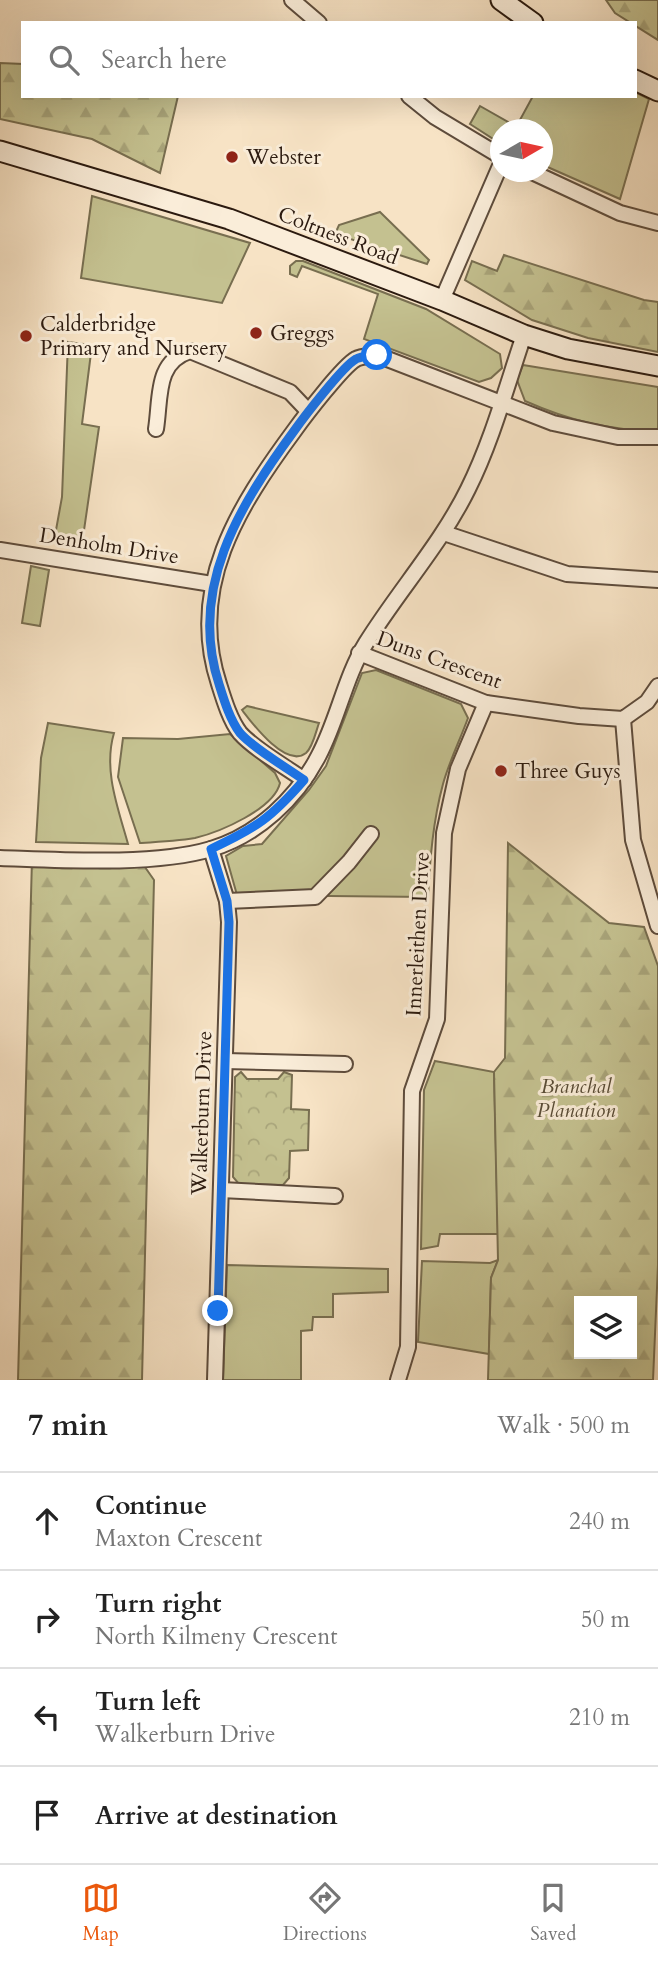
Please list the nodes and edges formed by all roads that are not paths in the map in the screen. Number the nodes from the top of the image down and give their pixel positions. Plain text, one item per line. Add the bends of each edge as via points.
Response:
1 (292, 0) edge
2 (501, 0) edge
3 (316, 21) edge
4 (530, 21) edge
5 (637, 81) edge
6 (658, 91) edge
7 (411, 98) edge
8 (0, 150) edge
9 (490, 150) edge
10 (493, 182) edge
11 (553, 182) edge
12 (658, 223) edge
13 (442, 300) junction
14 (524, 335) junction
15 (658, 366) edge
16 (501, 401) junction
17 (308, 411) junction
18 (156, 429) dead end
19 (658, 437) edge
20 (444, 533) junction
21 (0, 550) edge
22 (658, 580) edge
23 (212, 584) junction
24 (359, 653) junction
25 (658, 686) edge
26 (486, 703) junction
27 (623, 719) junction
28 (304, 780) junction
29 (371, 834) dead end
30 (211, 849) junction
31 (0, 858) edge
32 (227, 901) junction
33 (658, 926) edge
34 (225, 1061) junction
35 (345, 1064) dead end
36 (220, 1190) junction
37 (335, 1196) dead end
38 (215, 1380) edge
39 (398, 1380) edge

1 - 3 street
2 - 4 street
5 - 6 street
7 - 9 street
8 - 13 street, Coltness Road via 229,219
10 - 13 street
11 - 12 street via 620,213
13 - 14 street, Coltness Road
14 - 15 street, Coltness Road via 568,349
14 - 16 street
16 - 17 street via 377,355 356,358
16 - 19 street via 553,423 618,437
16 - 20 street via 470,487
17 - 18 street via 290,392 190,351 176,355 165,367
17 - 23 street via 235,518
20 - 22 street via 567,573
20 - 24 street
21 - 23 street, Denholm Drive
23 - 28 street via 208,620 211,660 225,704 241,733
24 - 26 street, Duns Crescent
24 - 28 street via 320,752
25 - 27 street via 647,702
26 - 27 street, Duns Crescent
26 - 39 street, Innerleithen Drive via 458,769 444,834 437,1019 412,1091 408,1347
27 - 33 street via 633,840
28 - 30 street via 275,813
29 - 32 street via 314,897
30 - 31 street via 140,860
30 - 32 street, Walkerburn Drive
32 - 34 street, Walkerburn Drive
34 - 35 street
34 - 36 street, Walkerburn Drive
36 - 37 street
36 - 38 street, Walkerburn Drive

